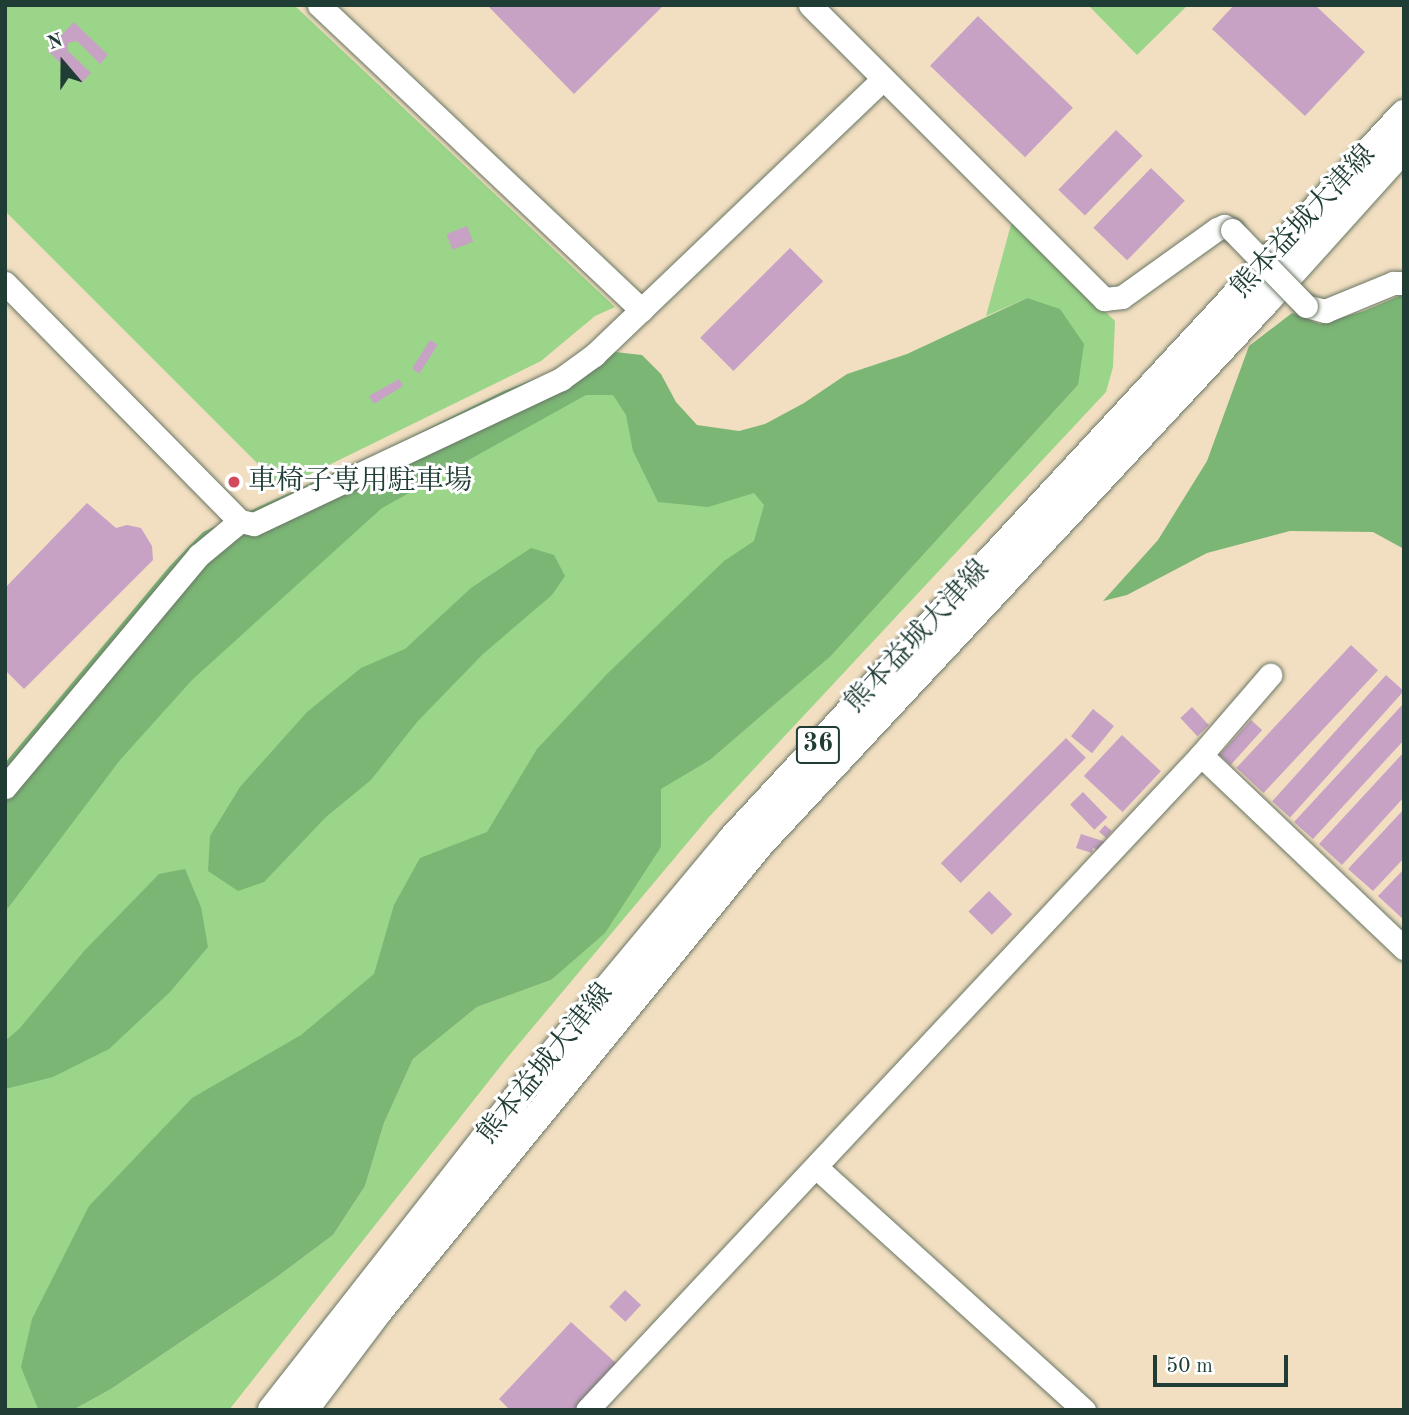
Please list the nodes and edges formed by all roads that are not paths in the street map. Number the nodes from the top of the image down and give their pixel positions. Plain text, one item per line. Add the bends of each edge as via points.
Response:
1 (319, 5) edge
2 (810, 5) edge
3 (883, 79) junction
4 (1404, 114) edge
5 (1404, 148) edge
6 (5, 283) edge
7 (1404, 283) edge
8 (641, 310) junction
9 (240, 521) junction
10 (1270, 675) dead end
11 (1201, 755) junction
12 (5, 786) edge
13 (1404, 948) edge
14 (816, 1167) junction
15 (272, 1410) edge
16 (304, 1410) edge
17 (587, 1410) edge
18 (1084, 1410) edge

1 - 8 street
2 - 3 street
3 - 7 street, bridge via 1104,299 1122,297 1224,226 1306,306 1325,311 1393,283
3 - 8 street
4 - 15 main road, 熊本益城大津線 / 36 via 731,840 528,1084
5 - 16 main road, 熊本益城大津線 / 36 via 760,844 385,1302
6 - 9 street
8 - 9 street via 561,379 254,524
9 - 12 street via 199,555
10 - 11 street
11 - 13 street
11 - 14 street
14 - 17 street
14 - 18 street

